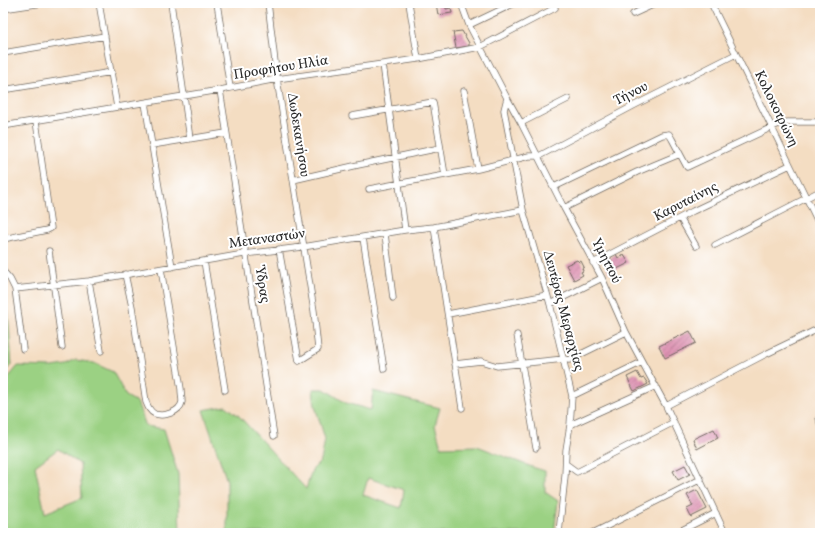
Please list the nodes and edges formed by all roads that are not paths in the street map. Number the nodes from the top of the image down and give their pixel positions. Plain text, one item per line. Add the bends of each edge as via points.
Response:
1 (43, 3) edge
2 (99, 3) edge
3 (171, 3) edge
4 (217, 3) edge
5 (268, 3) edge
6 (409, 3) edge
7 (461, 3) edge
8 (515, 3) edge
9 (657, 3) edge
10 (711, 3) edge
11 (556, 8) dead end
12 (3, 9) edge
13 (633, 14) dead end
14 (469, 25) junction
15 (105, 36) junction
16 (480, 47) junction
17 (3, 53) edge
18 (736, 54) junction
19 (418, 59) junction
20 (383, 64) junction
21 (112, 72) junction
22 (277, 79) junction
23 (230, 88) junction
24 (3, 90) edge
25 (220, 90) junction
26 (464, 91) dead end
27 (183, 96) junction
28 (507, 98) junction
29 (568, 99) dead end
30 (144, 103) junction
31 (118, 107) junction
32 (389, 110) junction
33 (352, 116) dead end
34 (36, 121) junction
35 (521, 122) junction
36 (820, 122) edge
37 (3, 126) edge
38 (772, 127) junction
39 (226, 133) junction
40 (190, 139) junction
41 (152, 145) junction
42 (440, 148) junction
43 (680, 154) junction
44 (539, 156) junction
45 (395, 157) junction
46 (513, 161) junction
47 (790, 165) junction
48 (478, 169) junction
49 (445, 175) junction
50 (293, 180) junction
51 (399, 183) junction
52 (554, 187) junction
53 (370, 189) dead end
54 (820, 191) edge
55 (807, 199) junction
56 (564, 208) junction
57 (523, 210) junction
58 (680, 218) junction
59 (434, 226) junction
60 (820, 226) edge
61 (405, 230) junction
62 (385, 234) junction
63 (363, 238) junction
64 (3, 239) edge
65 (715, 245) dead end
66 (696, 246) dead end
67 (304, 247) junction
68 (279, 249) junction
69 (49, 251) dead end
70 (244, 254) junction
71 (204, 261) junction
72 (593, 263) junction
73 (172, 267) junction
74 (161, 269) junction
75 (3, 271) edge
76 (125, 274) junction
77 (602, 278) junction
78 (89, 280) junction
79 (54, 285) junction
80 (14, 290) junction
81 (547, 295) junction
82 (393, 298) dead end
83 (550, 304) junction
84 (448, 314) junction
85 (820, 328) edge
86 (626, 332) junction
87 (517, 335) dead end
88 (62, 348) dead end
89 (23, 349) dead end
90 (101, 351) dead end
91 (564, 359) junction
92 (642, 362) junction
93 (455, 364) junction
94 (523, 364) junction
95 (384, 369) dead end
96 (656, 386) junction
97 (225, 390) dead end
98 (572, 396) junction
99 (666, 406) junction
100 (462, 408) dead end
101 (820, 417) edge
102 (674, 422) junction
103 (820, 424) edge
104 (570, 425) junction
105 (274, 436) dead end
106 (536, 448) dead end
107 (566, 464) junction
108 (701, 479) junction
109 (716, 513) junction
110 (559, 533) edge
111 (593, 533) edge
112 (676, 533) edge
113 (725, 533) edge

1 - 12 street
2 - 15 street
3 - 27 street
4 - 23 street
5 - 22 street, Δωδεκανήσου
6 - 19 street
7 - 14 street, Υμηττού
8 - 14 street
9 - 13 street
10 - 18 street, Κολοκοτρώνη
11 - 16 street, Προφήτου Ηλία
14 - 16 street, Υμηττού
15 - 17 street
15 - 21 street
16 - 19 street, Προφήτου Ηλία
16 - 28 street, Υμηττού
18 - 38 street, Κολοκοτρώνη
18 - 44 street, Τήνου
19 - 20 street, Προφήτου Ηλία
20 - 22 street, Προφήτου Ηλία
20 - 32 street
21 - 24 street
21 - 31 street
22 - 23 street, Προφήτου Ηλία
22 - 50 street, Δωδεκανήσου
23 - 25 street, Προφήτου Ηλία
25 - 27 street, Προφήτου Ηλία
25 - 39 street, Ύδρας
26 - 48 street
27 - 30 street, Προφήτου Ηλία
27 - 40 street
28 - 35 street, Υμηττού
28 - 46 street, Δευτέρας Μεραρχίας via 504,110
29 - 35 street
30 - 31 street, Προφήτου Ηλία
30 - 41 street
31 - 34 street, Προφήτου Ηλία
32 - 33 street
32 - 42 street via 433,102
32 - 45 street
34 - 37 street, Προφήτου Ηλία
34 - 64 street via 51,228
35 - 44 street, Υμηττού
36 - 38 street via 788,122
38 - 43 street via 687,167
38 - 47 street, Κολοκοτρώνη
39 - 40 street
39 - 70 street, Ύδρας
40 - 41 street
41 - 73 street
42 - 45 street
42 - 49 street
43 - 52 street via 668,134 662,135
43 - 56 street
44 - 46 street, Τήνου via 533,155
44 - 52 street, Υμηττού
45 - 50 street
45 - 51 street
46 - 48 street, Τήνου
46 - 57 street, Δευτέρας Μεραρχίας
47 - 55 street, Κολοκοτρώνη
47 - 58 street, Καρυταίνης
48 - 49 street, Τήνου
49 - 51 street, Τήνου
50 - 67 street, Δωδεκανήσου
51 - 53 street, Τήνου
51 - 61 street
52 - 56 street, Υμηττού
54 - 55 street
55 - 60 street, Κολοκοτρώνη
55 - 65 street
56 - 72 street, Υμηττού
57 - 59 street, Μεταναστών
57 - 81 street, Δευτέρας Μεραρχίας
58 - 66 street
58 - 72 street, Καρυταίνης
59 - 61 street, Μεταναστών
59 - 84 street
61 - 62 street, Μεταναστών
62 - 63 street, Μεταναστών
62 - 82 street
63 - 67 street, Μεταναστών
63 - 95 street
67 - 68 street, Μεταναστών
67 - 68 street, Δωδεκανήσου via 318,349 299,360
68 - 70 street, Μεταναστών
69 - 79 street
70 - 71 street, Μεταναστών
70 - 105 street, Ύδρας
71 - 73 street, Μεταναστών
71 - 97 street
72 - 77 street, Υμηττού
73 - 74 street, Μεταναστών
74 - 76 street, Μεταναστών
74 - 76 street via 182,403 177,410 164,414 155,414 149,410 146,402
75 - 80 street via 10,278
76 - 78 street, Μεταναστών
77 - 83 street
77 - 86 street, Υμηττού
78 - 79 street, Μεταναστών
78 - 90 street
79 - 80 street, Μεταναστών
79 - 88 street
80 - 89 street
81 - 83 street, Δευτέρας Μεραρχίας
81 - 84 street
83 - 91 street, Δευτέρας Μεραρχίας
84 - 93 street
85 - 99 street
86 - 91 street via 569,360
86 - 92 street, Υμηττού
87 - 94 street
91 - 94 street
91 - 98 street, Δευτέρας Μεραρχίας
92 - 96 street, Υμηττού
92 - 98 street
93 - 94 street via 481,361 497,366
93 - 100 street
94 - 106 street
96 - 99 street, Υμηττού
96 - 104 street
98 - 104 street, Δευτέρας Μεραρχίας
99 - 102 street, Υμηττού
101 - 103 street
102 - 107 street via 577,472
102 - 108 street, Υμηττού
104 - 107 street, Δευτέρας Μεραρχίας
107 - 110 street, Δευτέρας Μεραρχίας
108 - 109 street, Υμηττού
108 - 111 street
109 - 112 street
109 - 113 street, Υμηττού

